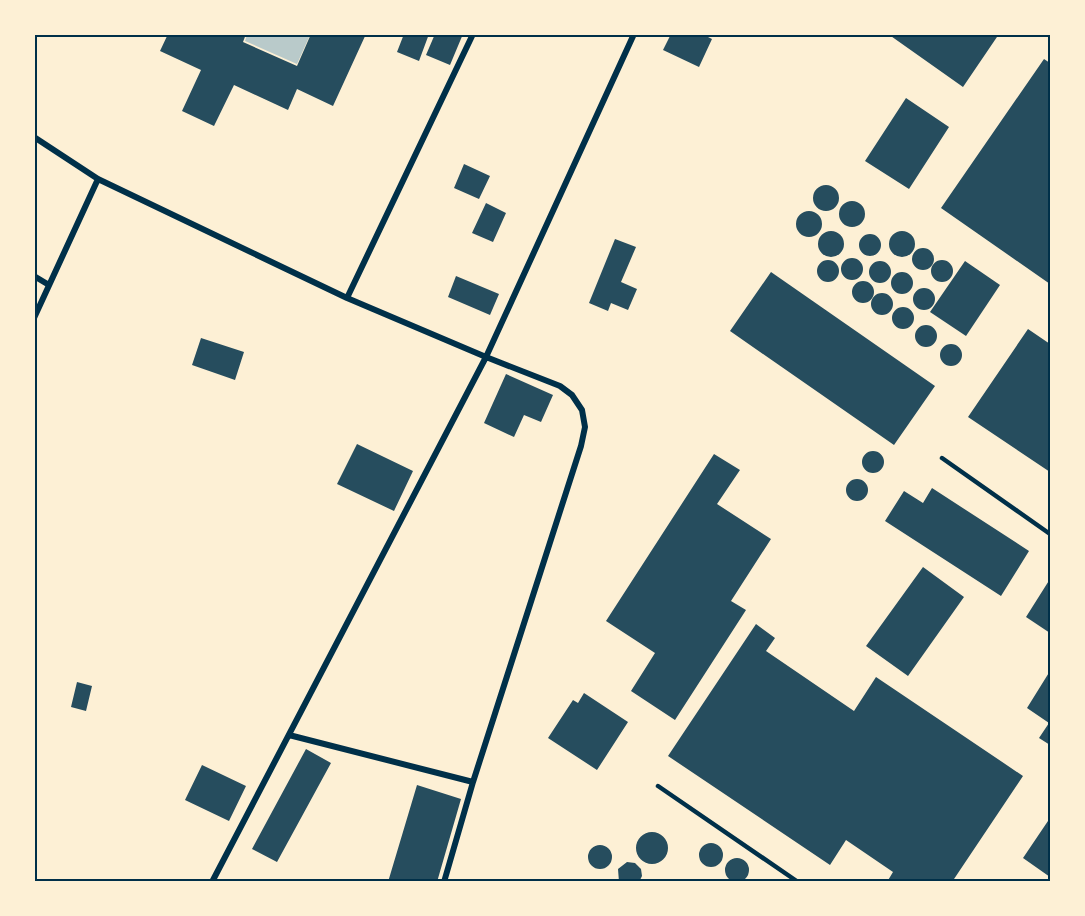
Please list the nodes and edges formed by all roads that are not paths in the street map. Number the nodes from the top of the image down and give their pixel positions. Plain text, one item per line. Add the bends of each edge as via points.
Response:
1 (473, 34) edge
2 (634, 34) edge
3 (34, 137) edge
4 (98, 178) junction
5 (34, 276) edge
6 (49, 285) junction
7 (347, 298) junction
8 (34, 318) edge
9 (486, 357) junction
10 (942, 458) dead end
11 (1050, 534) edge
12 (289, 735) junction
13 (473, 782) junction
14 (658, 786) dead end
15 (213, 882) edge
16 (444, 882) edge
17 (798, 882) edge

1 - 7 street
2 - 9 street
3 - 4 street
4 - 6 street
4 - 7 street
5 - 6 street
6 - 8 street
7 - 9 street
9 - 12 street
9 - 13 street via 560,386 582,410 585,427
10 - 11 lane
12 - 13 street
12 - 15 street
13 - 16 street
14 - 17 lane

